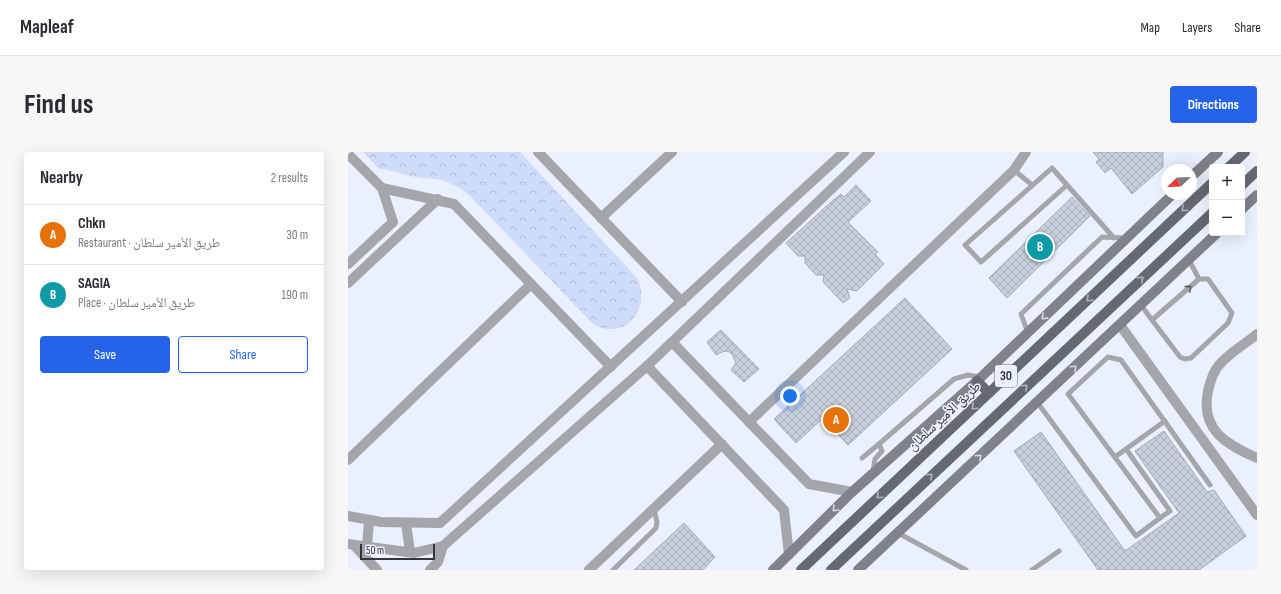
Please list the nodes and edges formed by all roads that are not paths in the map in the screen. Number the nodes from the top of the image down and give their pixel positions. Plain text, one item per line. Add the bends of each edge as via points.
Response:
1 (538, 152) edge
2 (672, 152) edge
3 (844, 152) edge
4 (870, 152) edge
5 (1026, 152) edge
6 (1218, 152) edge
7 (1245, 152) edge
8 (348, 154) edge
9 (1232, 164) edge
10 (1014, 170) junction
11 (1197, 171) edge
12 (1257, 171) edge
13 (1245, 182) edge
14 (1032, 185) junction
15 (1067, 185) junction
16 (1209, 186) edge
17 (382, 188) junction
18 (1257, 195) edge
19 (438, 199) junction
20 (1167, 200) edge
21 (1245, 207) edge
22 (1209, 215) edge
23 (601, 218) junction
24 (393, 222) junction
25 (402, 232) junction
26 (1214, 236) edge
27 (1114, 238) junction
28 (1127, 238) junction
29 (1189, 260) junction
30 (348, 264) edge
31 (1199, 279) junction
32 (348, 283) edge
33 (531, 284) junction
34 (682, 302) junction
35 (1141, 305) junction
36 (1152, 320) junction
37 (1120, 325) junction
38 (1028, 333) junction
39 (1257, 334) edge
40 (672, 342) junction
41 (647, 366) junction
42 (611, 367) junction
43 (979, 379) junction
44 (989, 393) junction
45 (1037, 402) junction
46 (1165, 421) junction
47 (748, 422) junction
48 (722, 444) junction
49 (879, 444) junction
50 (1126, 449) junction
51 (1115, 457) junction
52 (862, 458) dead end
53 (1257, 458) edge
54 (348, 460) edge
55 (873, 473) junction
56 (1210, 485) dead end
57 (852, 492) junction
58 (654, 509) junction
59 (350, 515) edge
60 (1257, 515) edge
61 (1160, 518) junction
62 (369, 520) junction
63 (406, 522) junction
64 (898, 533) junction
65 (351, 544) edge
66 (443, 546) junction
67 (367, 547) junction
68 (1059, 551) dead end
69 (410, 552) junction
70 (789, 555) junction
71 (836, 568) edge
72 (377, 570) edge
73 (430, 570) edge
74 (589, 570) edge
75 (613, 570) edge
76 (773, 570) edge
77 (801, 570) edge
78 (858, 570) edge
79 (966, 570) edge
80 (1032, 570) edge

1 - 23 street
2 - 23 street
3 - 34 street
4 - 40 street
5 - 10 street
6 - 11 main road
7 - 9 main road
8 - 17 street
10 - 14 lane
10 - 47 street
12 - 13 main road
14 - 15 lane via 1052,168
14 - 15 lane via 965,245 981,262
15 - 27 lane
16 -> 44 main road, طريق الأمير سلطان / 30
17 - 19 street
17 - 24 street
18 - 21 main road
19 - 25 street
19 - 33 street via 454,204
20 - 28 main road
71 -> 22 main road, 30
23 - 34 street
24 - 25 lane
24 - 30 street
25 - 32 street
26 - 29 main road
27 - 28 lane
27 - 38 lane via 1102,237 1021,314
28 -> 38 main road
29 - 31 lane
29 - 35 main road
36 -> 31 lane
31 - 36 lane via 1208,279 1232,313 1228,324 1191,358 1180,357
33 - 42 street
33 - 54 street
34 - 42 street
35 - 36 lane
35 - 37 main road
45 -> 37 main road
37 - 60 street
38 - 43 main road
39 - 53 street via 1217,368 1210,384 1206,407 1208,420 1223,440
40 - 41 street
40 - 47 street
41 - 48 street
41 - 66 street
42 - 63 street via 440,523
43 - 44 main road
43 - 49 lane via 968,375 954,379
43 - 55 main road
44 -> 77 main road, طريق الأمير سلطان / 30
45 - 61 lane via 1136,536
64 -> 45 main road
46 - 50 lane
46 - 51 lane via 1121,360 1108,357 1068,394
46 - 56 lane
47 - 57 street via 809,484
48 - 58 street
48 - 70 street via 784,510
49 - 52 lane
49 - 55 lane via 882,451 875,459
50 - 51 lane
50 - 61 lane via 1170,511
51 - 61 lane
55 - 57 main road
57 -> 70 main road
58 - 74 street
58 - 75 lane via 656,528
59 - 62 street
62 - 63 street
62 - 67 street
63 - 69 street
64 - 78 main road
64 - 79 lane
65 - 67 street
65 - 72 street
66 - 69 street
66 - 73 street via 438,562
67 - 69 street
68 - 80 lane
70 - 76 main road

